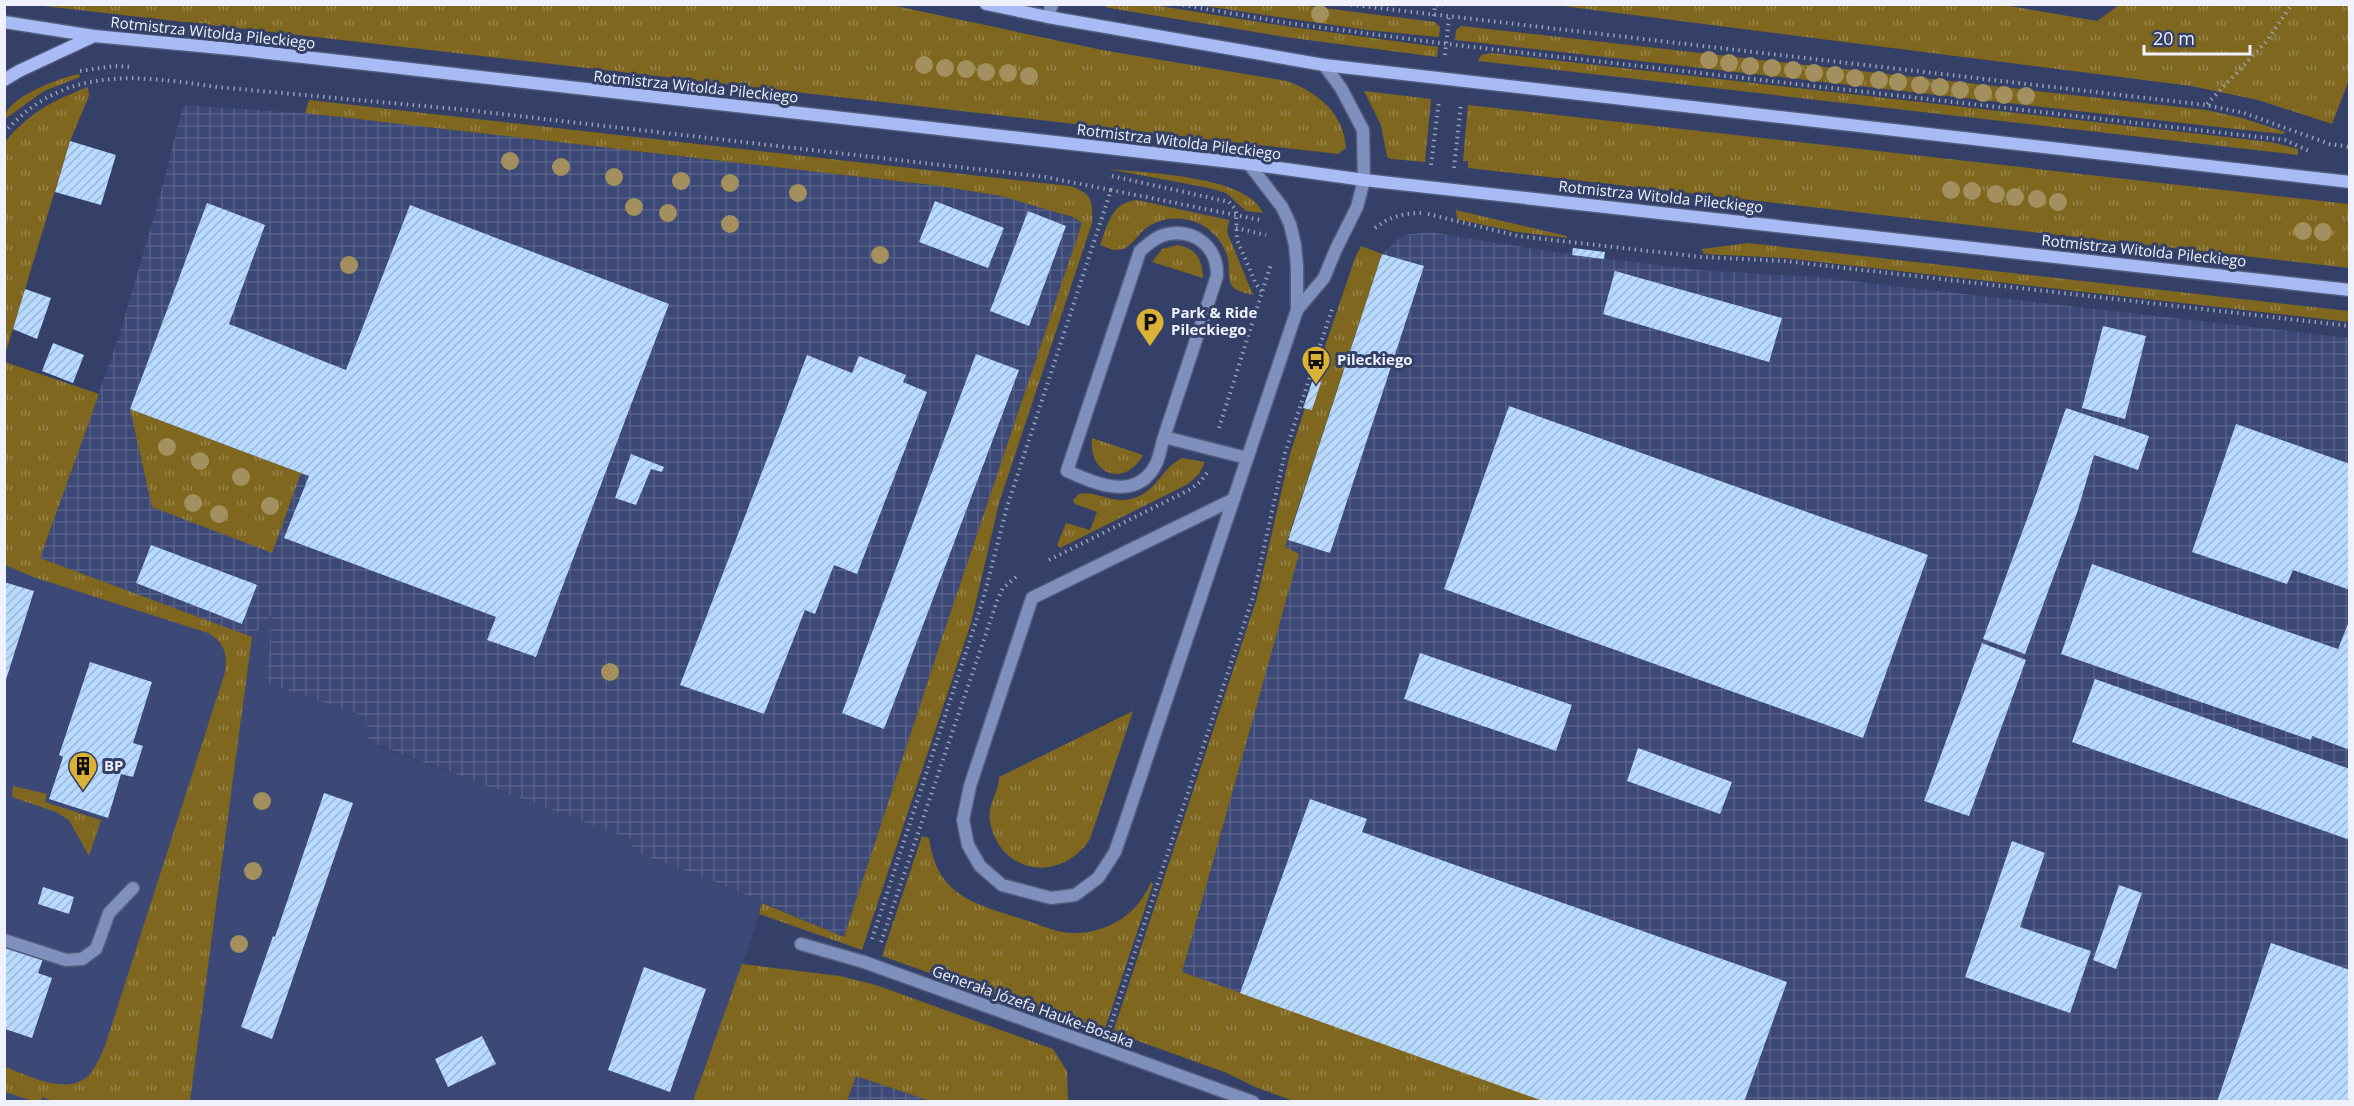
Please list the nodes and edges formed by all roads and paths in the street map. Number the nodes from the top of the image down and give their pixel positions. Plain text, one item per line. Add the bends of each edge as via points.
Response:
1 (986, 4) edge
2 (1053, 4) edge
3 (1178, 4) edge
4 (1345, 4) edge
5 (1449, 4) edge
6 (2292, 4) edge
7 (1434, 16) junction
8 (1048, 17) junction
9 (1449, 17) junction
10 (4, 22) edge
11 (94, 36) junction
12 (1446, 43) junction
13 (1470, 47) junction
14 (1470, 54) dead end
15 (1444, 60) dead end
16 (1324, 65) junction
17 (135, 67) dead end
18 (78, 72) dead end
19 (4, 80) edge
20 (1439, 98) dead end
21 (1461, 101) dead end
22 (2206, 105) junction
23 (4, 133) edge
24 (2349, 147) edge
25 (2319, 153) dead end
26 (1249, 164) junction
27 (1431, 166) dead end
28 (1454, 168) dead end
29 (1106, 174) dead end
30 (1364, 180) junction
31 (2349, 182) edge
32 (1111, 190) junction
33 (1237, 216) junction
34 (1270, 221) dead end
35 (1236, 228) junction
36 (1368, 233) dead end
37 (1272, 242) dead end
38 (1271, 262) dead end
39 (2349, 290) edge
40 (1335, 301) dead end
41 (1297, 310) junction
42 (2349, 326) edge
43 (1164, 437) junction
44 (1247, 458) junction
45 (1234, 499) junction
46 (133, 888) dead end
47 (4, 940) edge
48 (801, 944) dead end
49 (864, 962) junction
50 (1103, 1048) junction
51 (1253, 1101) edge

1 - 8 main road
2 - 8 street
3 - 12 path
4 - 7 path
5 - 7 path via 1435,5
6 - 22 path via 2266,42
7 - 9 path
8 - 16 main road
9 - 12 path
9 - 22 path
10 - 11 main road, Rotmistrza Witolda Pileckiego
11 - 19 main road
11 - 26 main road, Rotmistrza Witolda Pileckiego
12 - 13 path
12 - 15 path
13 - 14 path
13 - 25 path via 2225,132 2285,140
16 - 30 street via 1363,130
16 - 31 main road
17 - 18 path
20 - 27 path
21 - 28 path
22 - 24 path via 2244,113
23 - 32 path via 36,103 82,83 121,78 467,110 1045,177
26 - 30 main road, Rotmistrza Witolda Pileckiego
26 - 41 street via 1290,224 1297,267
29 - 33 path via 1229,202
30 - 39 main road, Rotmistrza Witolda Pileckiego
30 - 41 street via 1357,207 1324,278
32 - 33 path
32 - 49 path via 1006,507 983,600
33 - 34 path
33 - 35 path
35 - 37 path via 1265,233
35 - 38 path via 1237,240 1263,293
36 - 42 path via 1384,220 1406,213 1426,213 1518,236 1701,257 1784,261
40 - 50 path via 1285,453 1252,597
41 - 44 street
43 - 43 street via 1156,464 1146,477 1126,487 1115,488 1067,471 1140,251 1167,234 1187,234 1202,241 1212,253 1217,276
43 - 44 street
44 - 45 street
45 - 45 street via 1115,852 1098,878 1075,895 1051,898 1002,885 980,866 968,845 963,820 970,786 1032,598
46 - 47 street via 110,912 96,949 82,959 66,960
48 - 49 street, Generała Józefa Hauke-Bosaka
49 - 50 street, Generała Józefa Hauke-Bosaka
50 - 51 street, Generała Józefa Hauke-Bosaka

